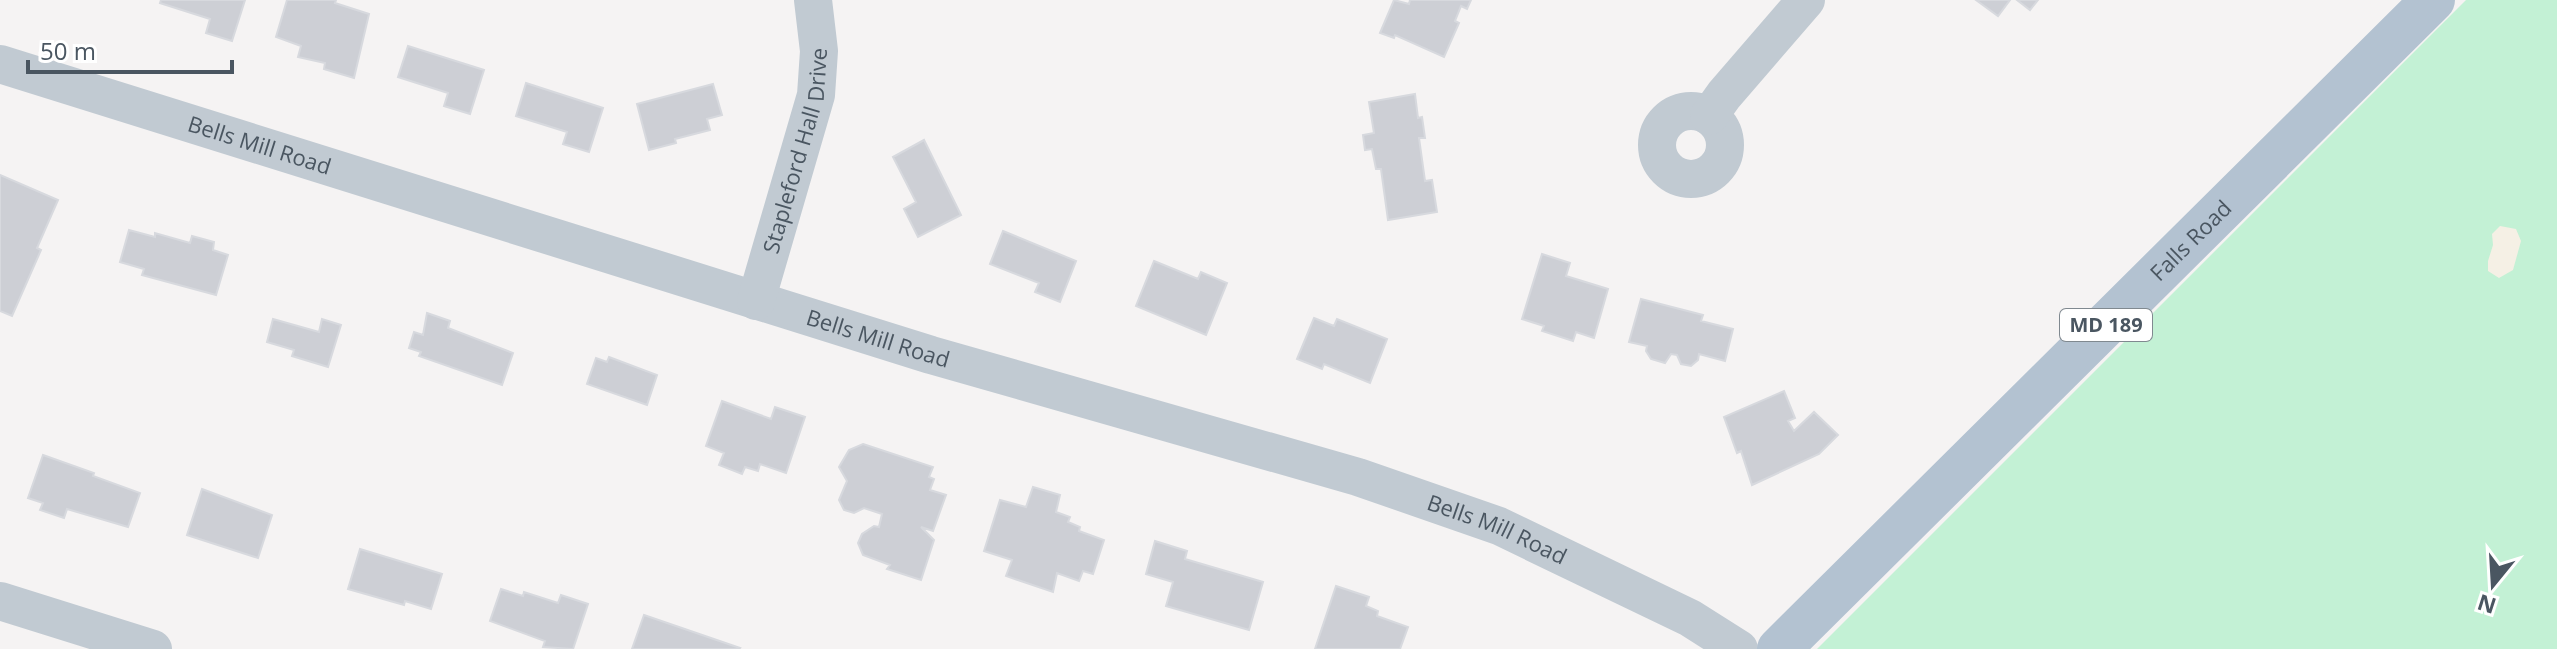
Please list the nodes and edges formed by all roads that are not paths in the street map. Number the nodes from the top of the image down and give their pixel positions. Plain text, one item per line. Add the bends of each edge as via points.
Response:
1 (813, 0) edge
2 (1806, 0) edge
3 (2433, 0) edge
4 (0, 64) edge
5 (1709, 116) dead end
6 (756, 301) junction
7 (0, 601) edge
8 (153, 649) edge
9 (1739, 649) edge
10 (1779, 649) edge

1 - 6 street, Stapleford Hall Drive via 819,51 816,95
2 - 5 street
3 - 10 main road, Falls Road / MD 189
4 - 6 street, Bells Mill Road
6 - 9 street, Bells Mill Road via 1358,477 1499,526 1690,618
7 - 8 street

